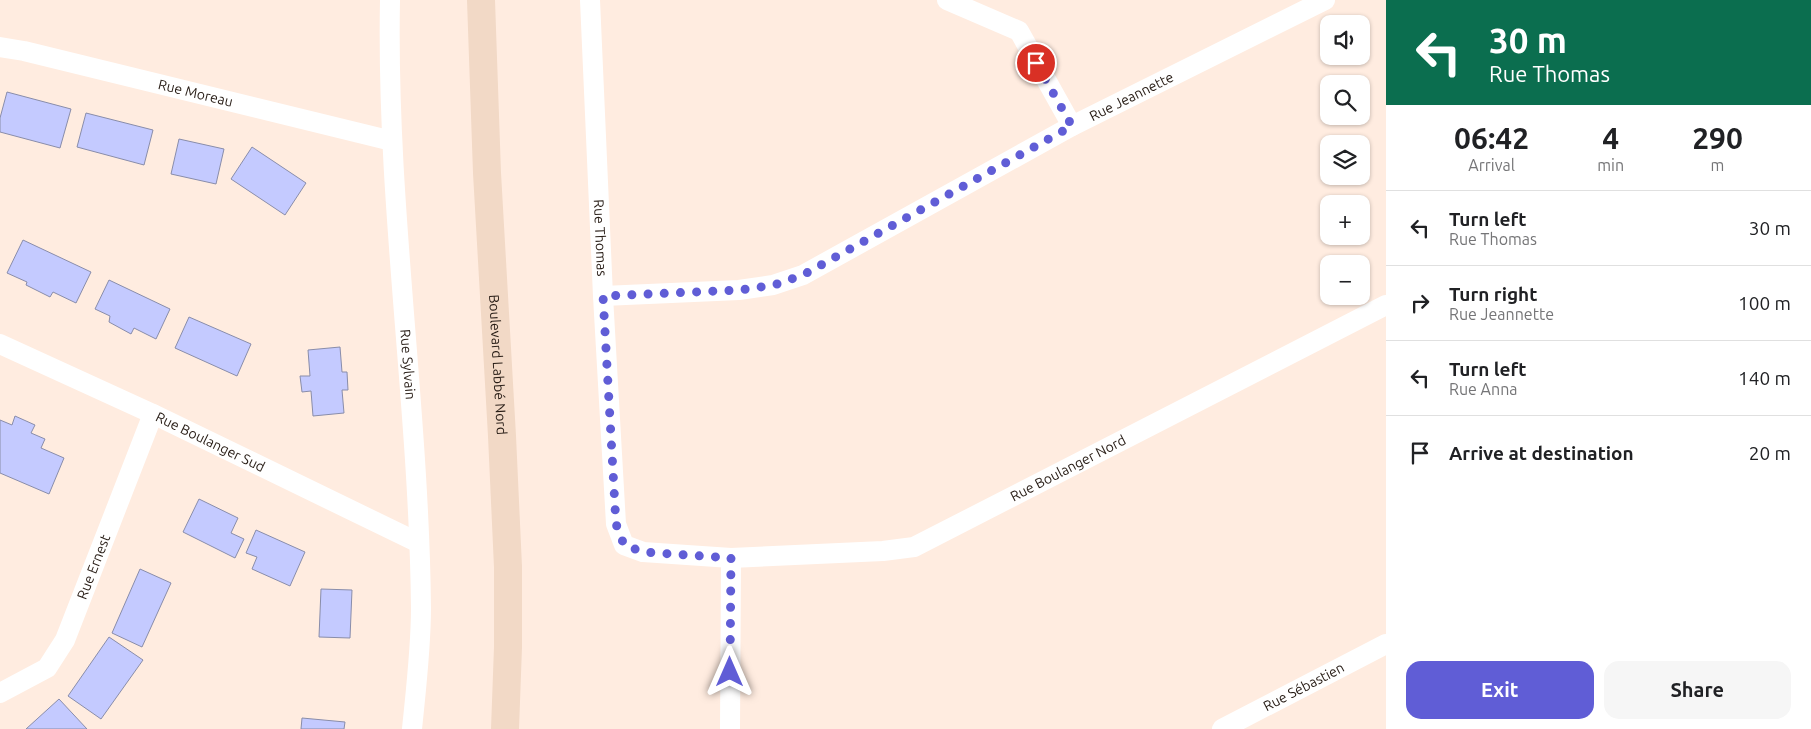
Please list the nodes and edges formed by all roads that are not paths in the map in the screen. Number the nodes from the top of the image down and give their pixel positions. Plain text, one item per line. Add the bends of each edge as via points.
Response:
1 (390, 0) edge
2 (481, 0) edge
3 (590, 0) edge
4 (948, 0) edge
5 (1325, 0) edge
6 (0, 47) edge
7 (1072, 126) junction
8 (392, 141) junction
9 (603, 296) junction
10 (1386, 305) edge
11 (0, 344) edge
12 (153, 414) junction
13 (419, 543) junction
14 (731, 558) junction
15 (1386, 644) edge
16 (0, 693) edge
17 (412, 729) edge
18 (505, 729) edge
19 (730, 729) edge
20 (1222, 729) edge

1 - 8 street, Rue Sylvain
2 - 18 main road, Boulevard Labbé Nord via 508,566
3 - 9 street, Rue Thomas
4 - 7 street via 1018,31
5 - 7 street, Rue Jeannette
6 - 8 street, Rue Moreau
7 - 9 street, Rue Jeannette via 803,275 774,285 740,290
8 - 13 street, Rue Sylvain
9 - 14 street, Rue Thomas via 616,524 624,545 643,552
10 - 14 street, Rue Boulanger Nord via 914,547
11 - 12 street, Rue Boulanger Sud
12 - 13 street, Rue Boulanger Sud
12 - 16 street, Rue Ernest via 65,640 47,668
13 - 17 street, Rue Sylvain via 421,611
14 - 19 street
15 - 20 street, Rue Sébastien

